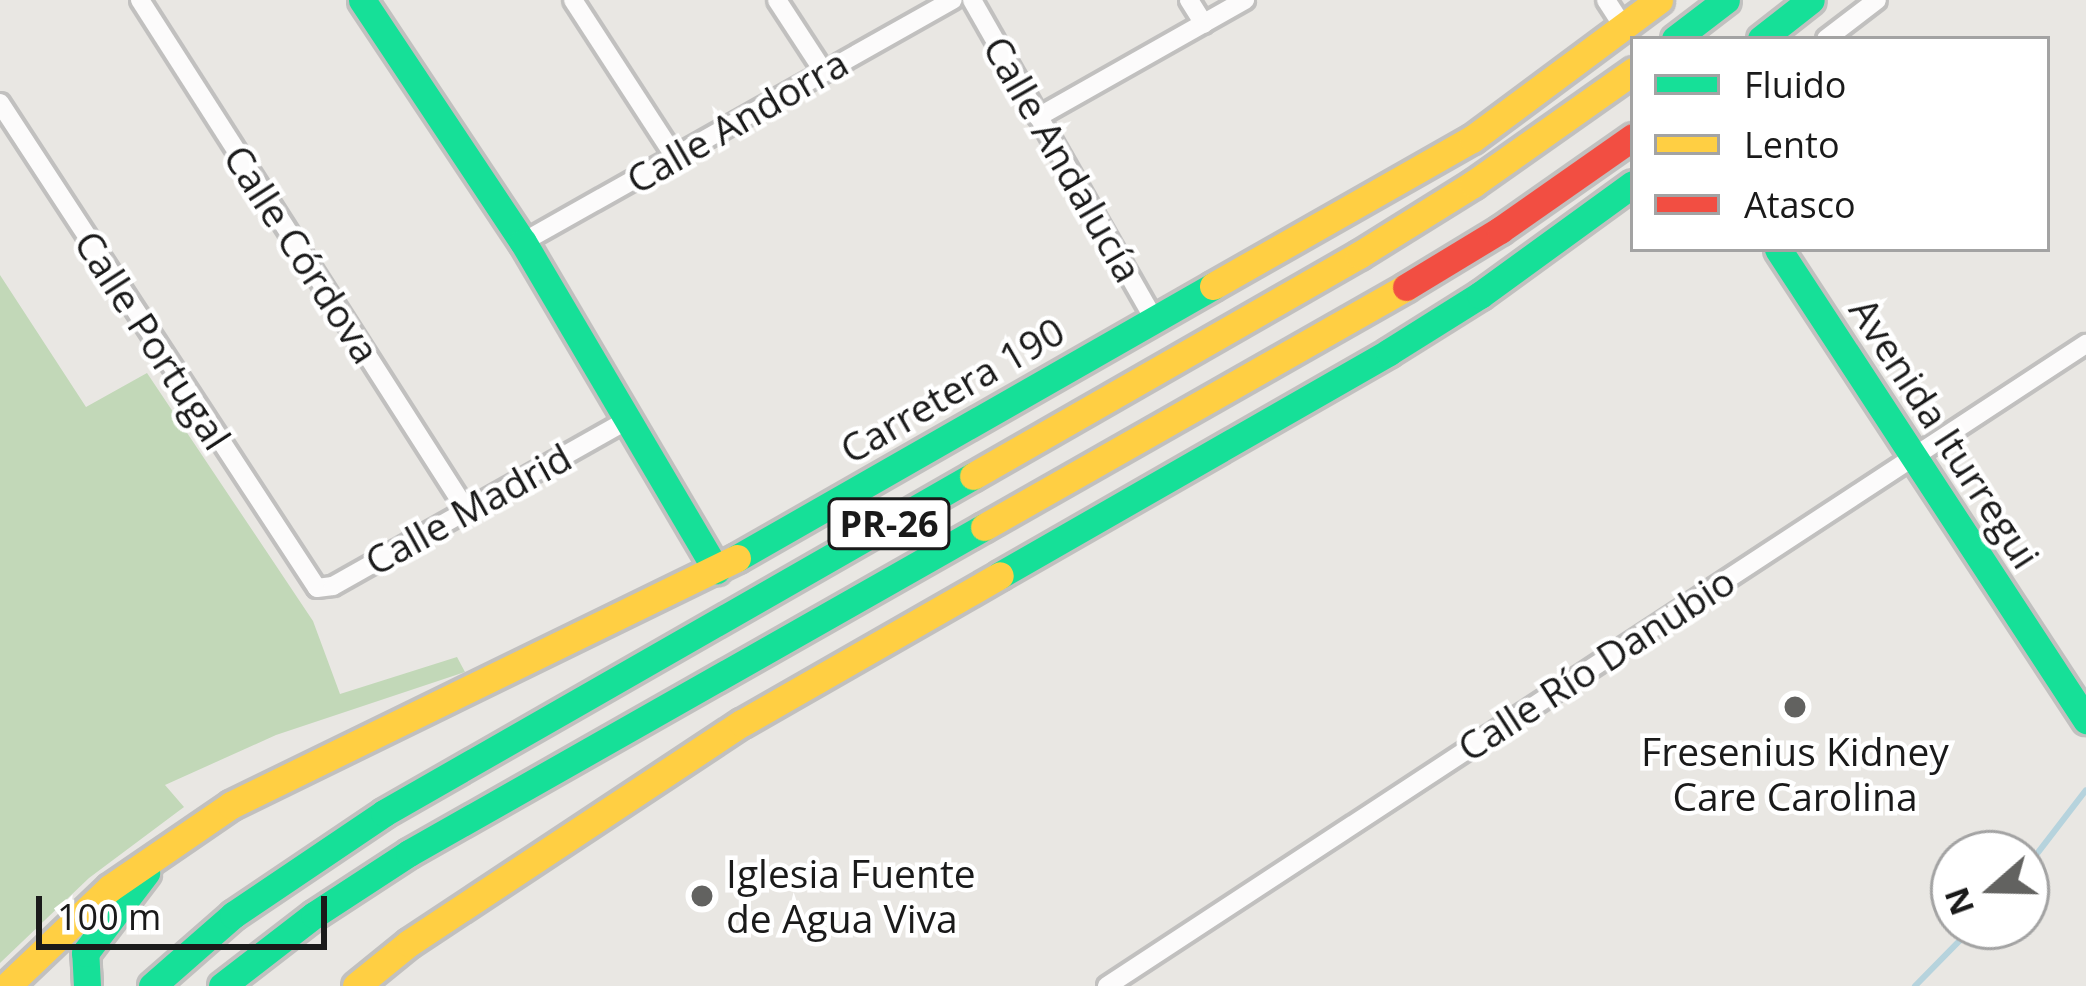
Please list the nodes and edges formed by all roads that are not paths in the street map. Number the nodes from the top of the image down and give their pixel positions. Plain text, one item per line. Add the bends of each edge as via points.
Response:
1 (140, 0) edge
2 (362, 0) edge
3 (573, 0) edge
4 (777, 0) edge
5 (952, 0) edge
6 (972, 0) edge
7 (1189, 0) edge
8 (1245, 0) edge
9 (1606, 0) edge
10 (1659, 0) edge
11 (1726, 0) edge
12 (1811, 0) edge
13 (1877, 0) edge
14 (1204, 23) junction
15 (1624, 28) junction
16 (1680, 36) edge
17 (1765, 36) edge
18 (1830, 36) edge
19 (824, 72) junction
20 (1630, 73) edge
21 (0, 103) edge
22 (1038, 117) junction
23 (1630, 139) edge
24 (675, 157) junction
25 (1630, 186) edge
26 (523, 242) junction
27 (1780, 252) edge
28 (1154, 319) junction
29 (2086, 344) edge
30 (631, 418) junction
31 (1914, 455) junction
32 (465, 508) junction
33 (716, 570) junction
34 (306, 577) joint
35 (2084, 716) edge
36 (169, 844) junction
37 (22, 980) edge
38 (87, 986) edge
39 (152, 986) edge
40 (222, 986) edge
41 (356, 986) edge
42 (1107, 986) edge

1 - 32 street, Calle Córdova
2 - 26 main road
3 - 24 street
4 - 19 street
5 - 19 street, Calle Andorra
6 - 22 street, Calle Andalucía
7 - 14 street
8 - 14 street
9 - 15 street
10 - 15 main road, Carretera 190
11 - 16 main road
12 - 17 main road
13 - 18 street
14 - 22 street
15 - 28 main road, Carretera 190 via 1472,139
19 - 24 street, Calle Andorra
20 - 39 main road, PR-26 via 1359,255 384,813 232,915
21 - 34 street, Calle Portugal
22 - 28 street, Calle Andalucía
23 - 40 main road, PR-26 via 1388,298 409,853
24 - 26 street, Calle Andorra
25 - 41 main road via 1389,352 742,723
26 - 30 main road
27 - 31 main road, Avenida Iturregui
28 - 33 main road, Carretera 190
29 - 31 street, Calle Río Danubio
30 - 32 street, Calle Madrid
30 - 33 main road
31 - 35 main road, Avenida Iturregui
31 - 42 street, Calle Río Danubio
32 - 34 street, Calle Madrid via 333,586 316,588
33 - 36 main road, Carretera 190 via 231,805
36 - 37 main road, Carretera 190 via 110,888
36 - 38 main road via 85,953

